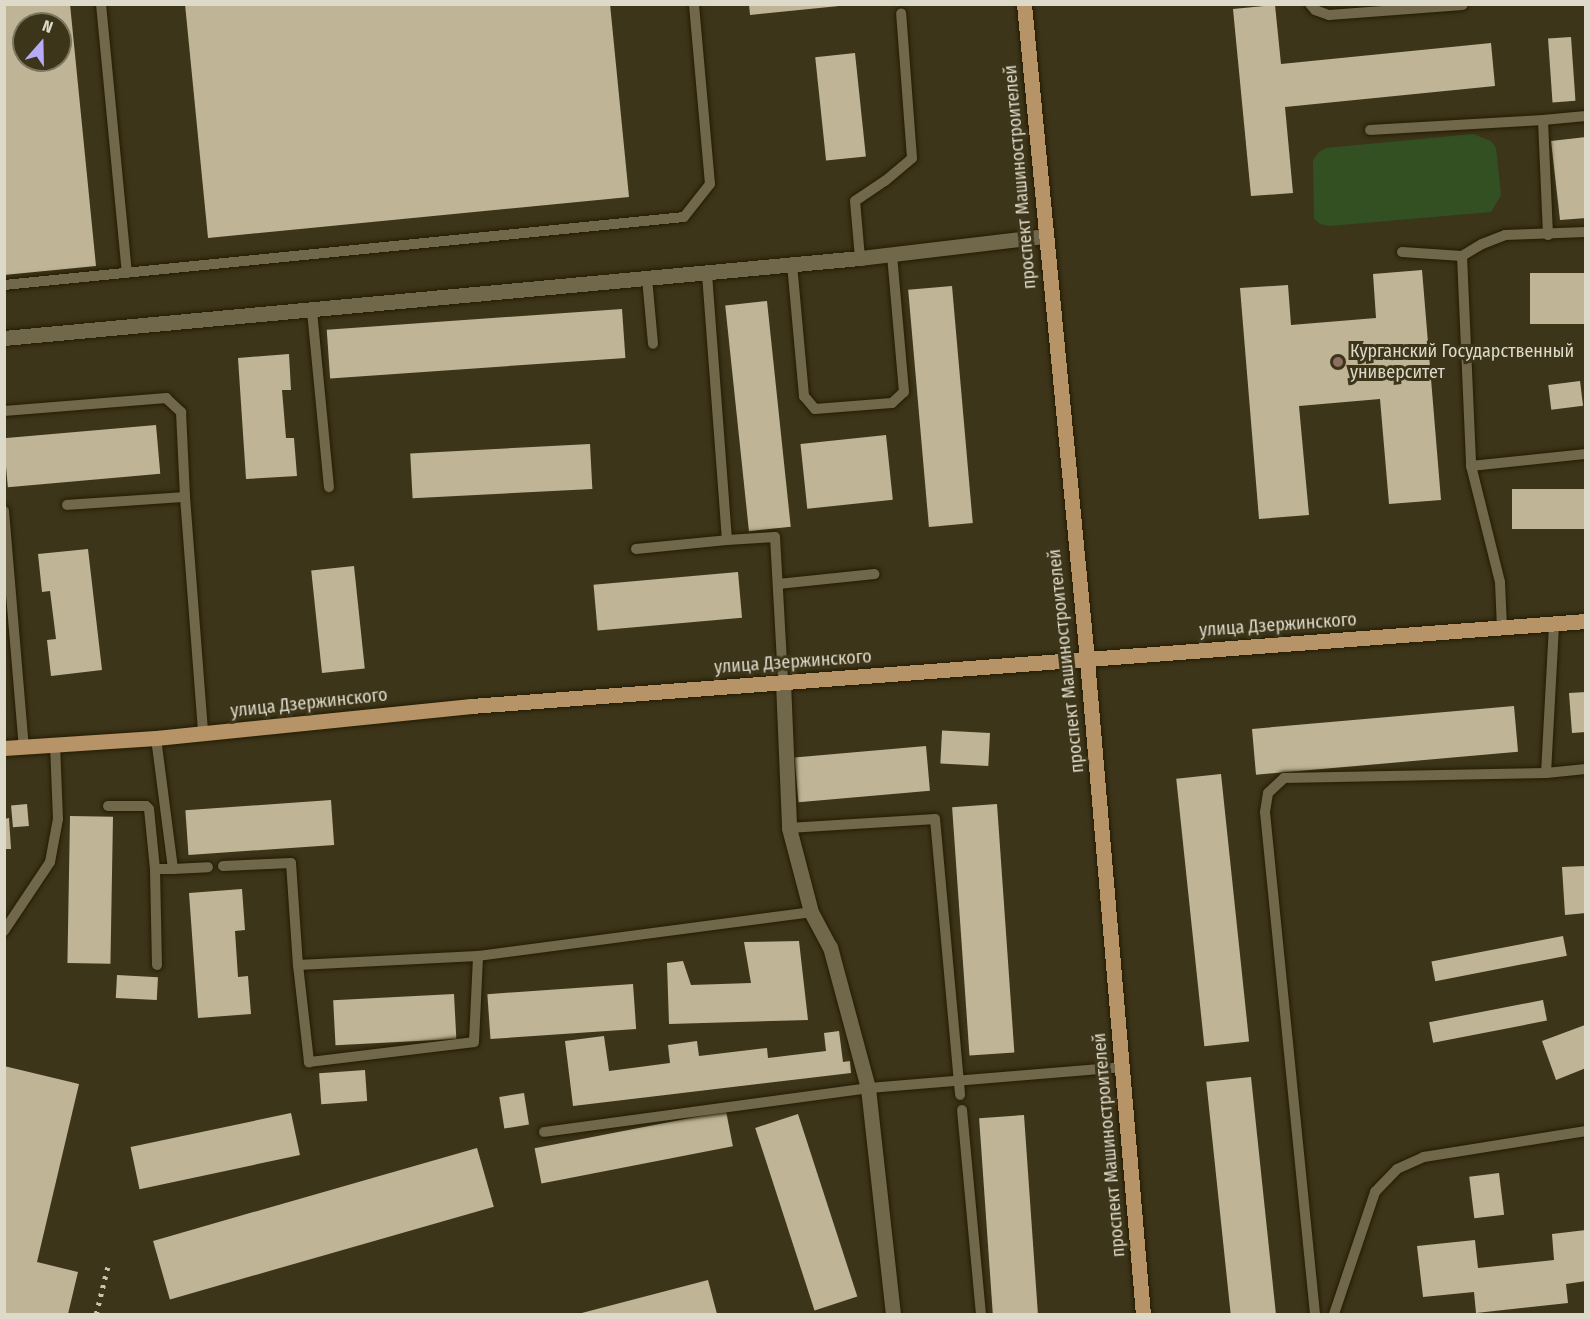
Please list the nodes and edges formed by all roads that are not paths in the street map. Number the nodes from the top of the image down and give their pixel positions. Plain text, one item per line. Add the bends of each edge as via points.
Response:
1 (101, 4) edge
2 (694, 4) edge
3 (1024, 4) edge
4 (1311, 4) edge
5 (1463, 5) edge
6 (901, 13) dead end
7 (1586, 116) edge
8 (1543, 120) junction
9 (1370, 130) dead end
10 (1586, 232) edge
11 (1548, 235) junction
12 (1045, 236) junction
13 (1402, 252) dead end
14 (892, 254) junction
15 (1462, 256) junction
16 (860, 258) junction
17 (792, 264) junction
18 (707, 272) junction
19 (128, 273) junction
20 (648, 278) junction
21 (4, 285) edge
22 (312, 311) junction
23 (4, 338) edge
24 (653, 344) dead end
25 (4, 411) edge
26 (1586, 454) edge
27 (1472, 466) junction
28 (329, 487) dead end
29 (185, 497) junction
30 (66, 505) dead end
31 (4, 511) edge
32 (727, 540) junction
33 (636, 549) dead end
34 (6, 555) edge
35 (874, 574) dead end
36 (778, 584) junction
37 (9, 612) edge
38 (1586, 621) edge
39 (1554, 625) junction
40 (1502, 628) junction
41 (1087, 660) junction
42 (783, 682) junction
43 (203, 732) junction
44 (156, 738) junction
45 (55, 744) junction
46 (24, 747) junction
47 (4, 748) edge
48 (1586, 769) edge
49 (1546, 772) junction
50 (108, 806) dead end
51 (789, 828) junction
52 (224, 866) dead end
53 (208, 867) dead end
54 (155, 869) junction
55 (173, 869) junction
56 (812, 912) junction
57 (4, 931) edge
58 (478, 956) junction
59 (157, 965) dead end
60 (298, 965) junction
61 (1122, 1067) junction
62 (959, 1080) junction
63 (868, 1088) junction
64 (960, 1095) dead end
65 (962, 1110) dead end
66 (1586, 1131) edge
67 (544, 1132) dead end
68 (892, 1314) edge
69 (981, 1314) edge
70 (1143, 1314) edge
71 (1315, 1314) edge
72 (1334, 1314) edge

1 - 19 lane
2 - 19 lane via 710,184 684,217
3 - 12 main road, проспект Машиностроителей
4 - 5 lane via 1315,10 1329,15
6 - 16 lane via 912,158 855,201
7 - 8 lane
8 - 9 lane
8 - 11 lane
10 - 11 lane
11 - 15 lane via 1505,235
12 - 14 street
12 - 41 main road, проспект Машиностроителей
13 - 15 lane
14 - 16 street
14 - 17 lane via 904,392 892,403 815,409 804,396
15 - 27 lane
16 - 17 street
17 - 18 street
18 - 20 street
18 - 32 lane
19 - 21 lane
20 - 22 street
20 - 24 lane
22 - 23 street
22 - 28 lane
25 - 29 lane via 166,398 182,412
26 - 27 lane
27 - 40 lane via 1500,582
29 - 30 lane
29 - 43 lane
31 - 34 lane
32 - 33 lane
32 - 36 lane via 775,537
34 - 37 lane
35 - 36 lane
36 - 42 lane
37 - 46 lane
38 - 39 main road, улица Дзержинского
39 - 40 main road, улица Дзержинского
39 - 49 lane
40 - 41 main road, улица Дзержинского
41 - 42 main road, улица Дзержинского
41 - 61 main road, проспект Машиностроителей
42 - 43 main road, улица Дзержинского
42 - 51 street
43 - 44 main road, улица Дзержинского
44 - 45 main road, улица Дзержинского
44 - 55 lane
45 - 46 main road, улица Дзержинского
45 - 57 lane via 58,819 50,862
46 - 47 main road, улица Дзержинского
48 - 49 lane
49 - 71 lane via 1284,778 1268,793 1267,835
50 - 54 lane via 149,809
51 - 56 street
51 - 62 lane via 935,819
52 - 60 lane via 291,863
53 - 55 lane
54 - 55 lane
54 - 59 lane
56 - 58 lane
56 - 63 street via 830,947
58 - 60 lane
58 - 60 lane via 474,1042 309,1062
61 - 62 lane
61 - 70 main road, проспект Машиностроителей
62 - 63 lane
62 - 64 lane
63 - 67 lane
63 - 68 street
65 - 69 lane
66 - 72 lane via 1424,1157 1397,1169 1376,1192

